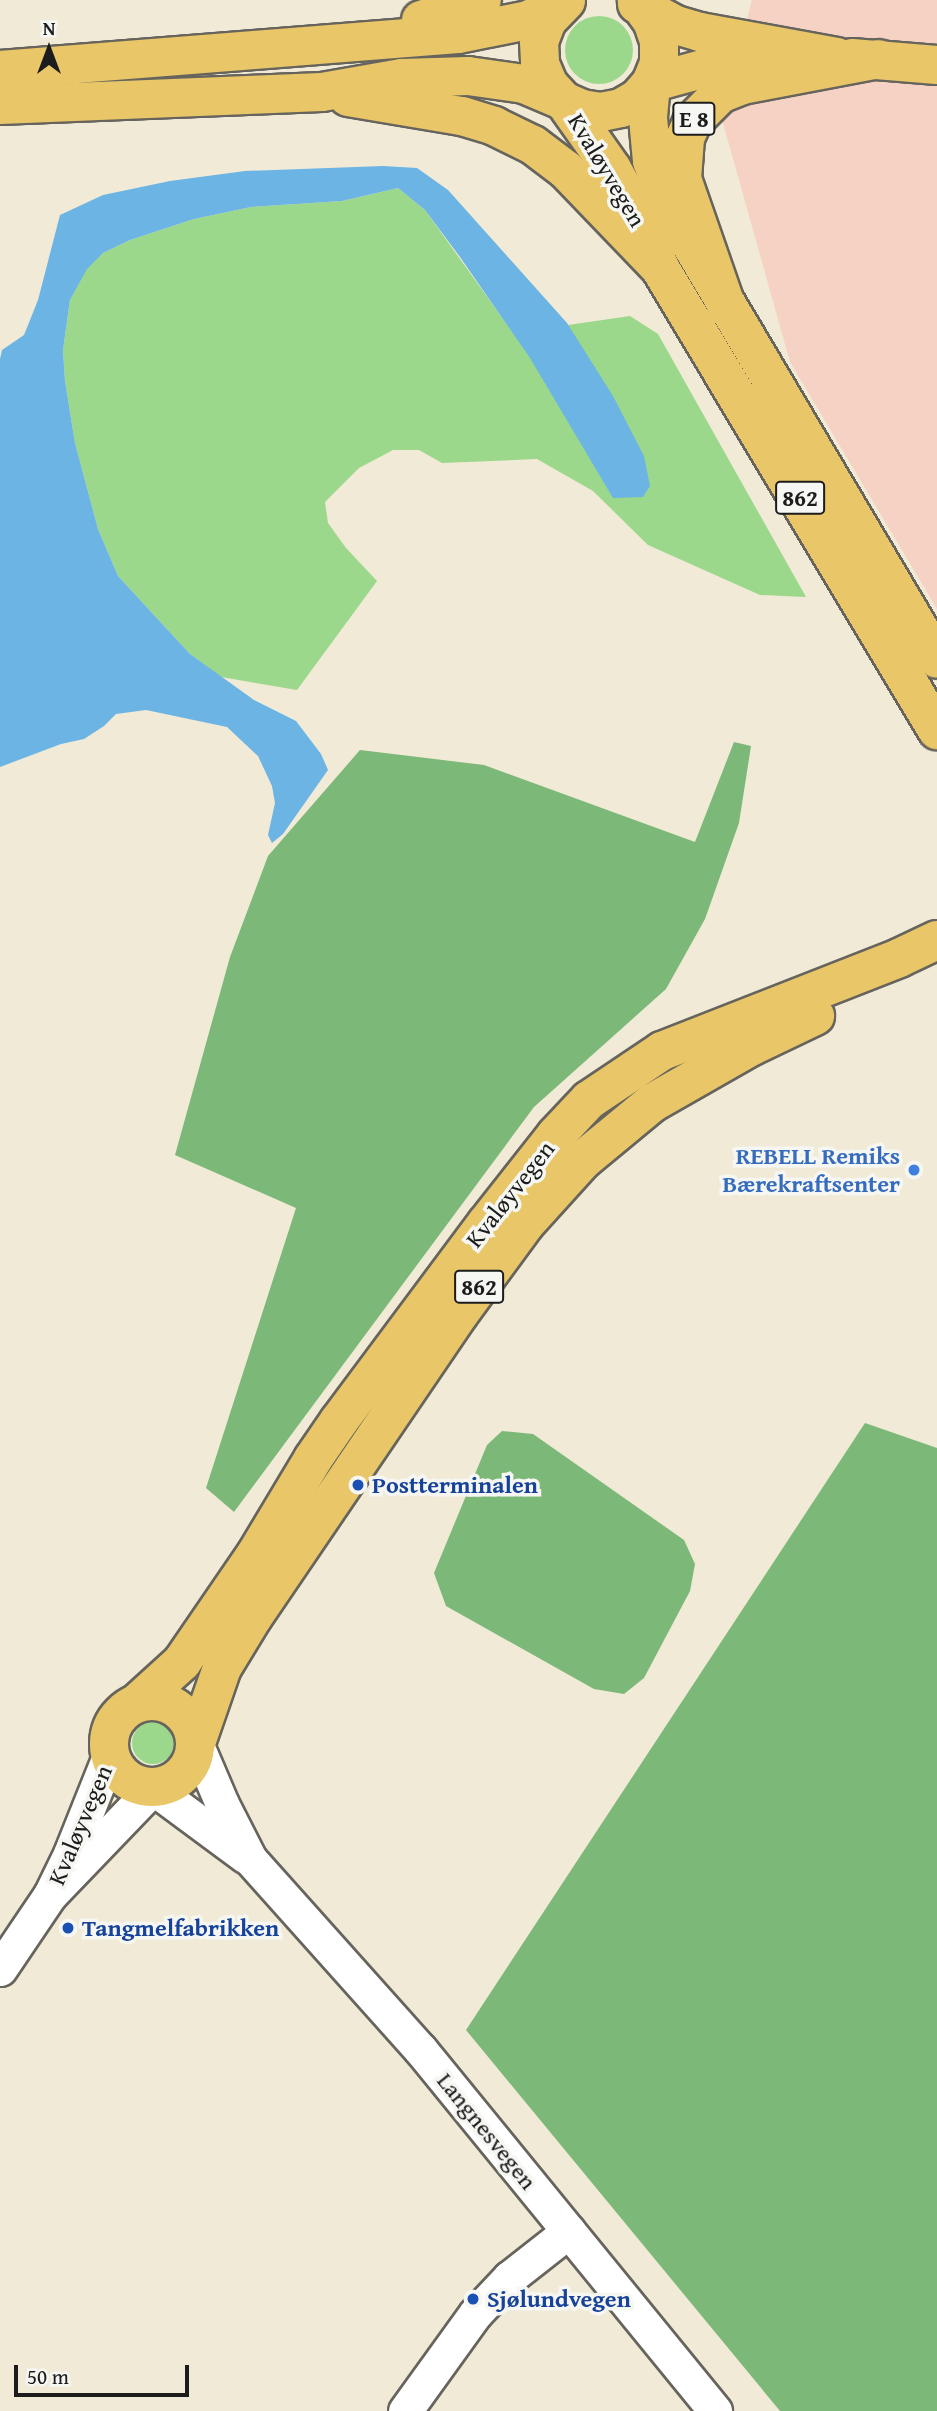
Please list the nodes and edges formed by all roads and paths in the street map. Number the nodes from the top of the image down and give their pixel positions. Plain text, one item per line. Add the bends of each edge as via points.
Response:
1 (482, 0) edge
2 (564, 1) edge
3 (635, 2) edge
4 (355, 43) junction
5 (836, 57) junction
6 (879, 59) junction
7 (937, 65) edge
8 (0, 70) edge
9 (651, 83) junction
10 (322, 92) junction
11 (564, 100) junction
12 (0, 105) edge
13 (660, 268) junction
14 (727, 308) junction
15 (937, 659) edge
16 (937, 730) edge
17 (937, 918) edge
18 (937, 940) edge
19 (899, 958) junction
20 (937, 963) edge
21 (137, 1703) junction
22 (196, 1743) junction
23 (110, 1754) junction
24 (153, 1788) junction
25 (250, 1859) junction
26 (50, 1895) junction
27 (0, 1969) edge
28 (569, 2231) junction
29 (702, 2405) edge
30 (405, 2411) edge

1 - 4 main road
2 - 4 main road via 528,20 496,28
2 - 11 main road via 547,21 540,42 544,74
3 - 5 main road, E 8 via 700,32
3 - 9 main road, E 8 via 652,21 659,41 659,63
4 - 8 main road
5 - 6 main road, E 8
5 - 9 main road, E 8 via 706,68
6 - 7 main road, E 8
6 - 14 main road, E 8 via 742,85 720,94 692,122 683,147 682,179
9 - 11 main road, E 8 via 621,108 601,112
9 - 14 main road, Kvaløyvegen / 862 via 649,136 657,182
10 - 11 main road, Kvaløyvegen / E 8 via 402,78 468,76 524,84
10 - 12 main road, Kvaløyvegen / E 8
10 - 13 main road, E 8 via 461,116 533,145 566,170
11 - 13 main road, Kvaløyvegen / 862 via 612,169
13 - 16 main road, Kvaløyvegen / 862
14 - 15 main road, Kvaløyvegen / 862
17 - 19 main road, 862
18 - 19 main road, Kvaløyvegen / 862
19 - 21 main road, Kvaløyvegen / 862 via 662,1051 589,1100 486,1224 339,1421 182,1662
20 - 22 main road, Kvaløyvegen / 862 via 685,1081 652,1102 583,1160 525,1224 459,1314 253,1617 222,1668
21 - 22 main road via 172,1705 189,1721
21 - 23 main road, 862 via 114,1724
22 - 24 main road, 862 via 194,1757 179,1779
22 - 25 street, Langnesvegen
23 - 24 main road via 121,1775
23 - 26 street, Kvaløyvegen
24 - 25 street, Langnesvegen
24 - 26 street, Kvaløyvegen
25 - 28 street, Langnesvegen via 420,2049
26 - 27 street, Kvaløyvegen
28 - 29 street, Langnesvegen
28 - 30 street via 509,2278 475,2314

